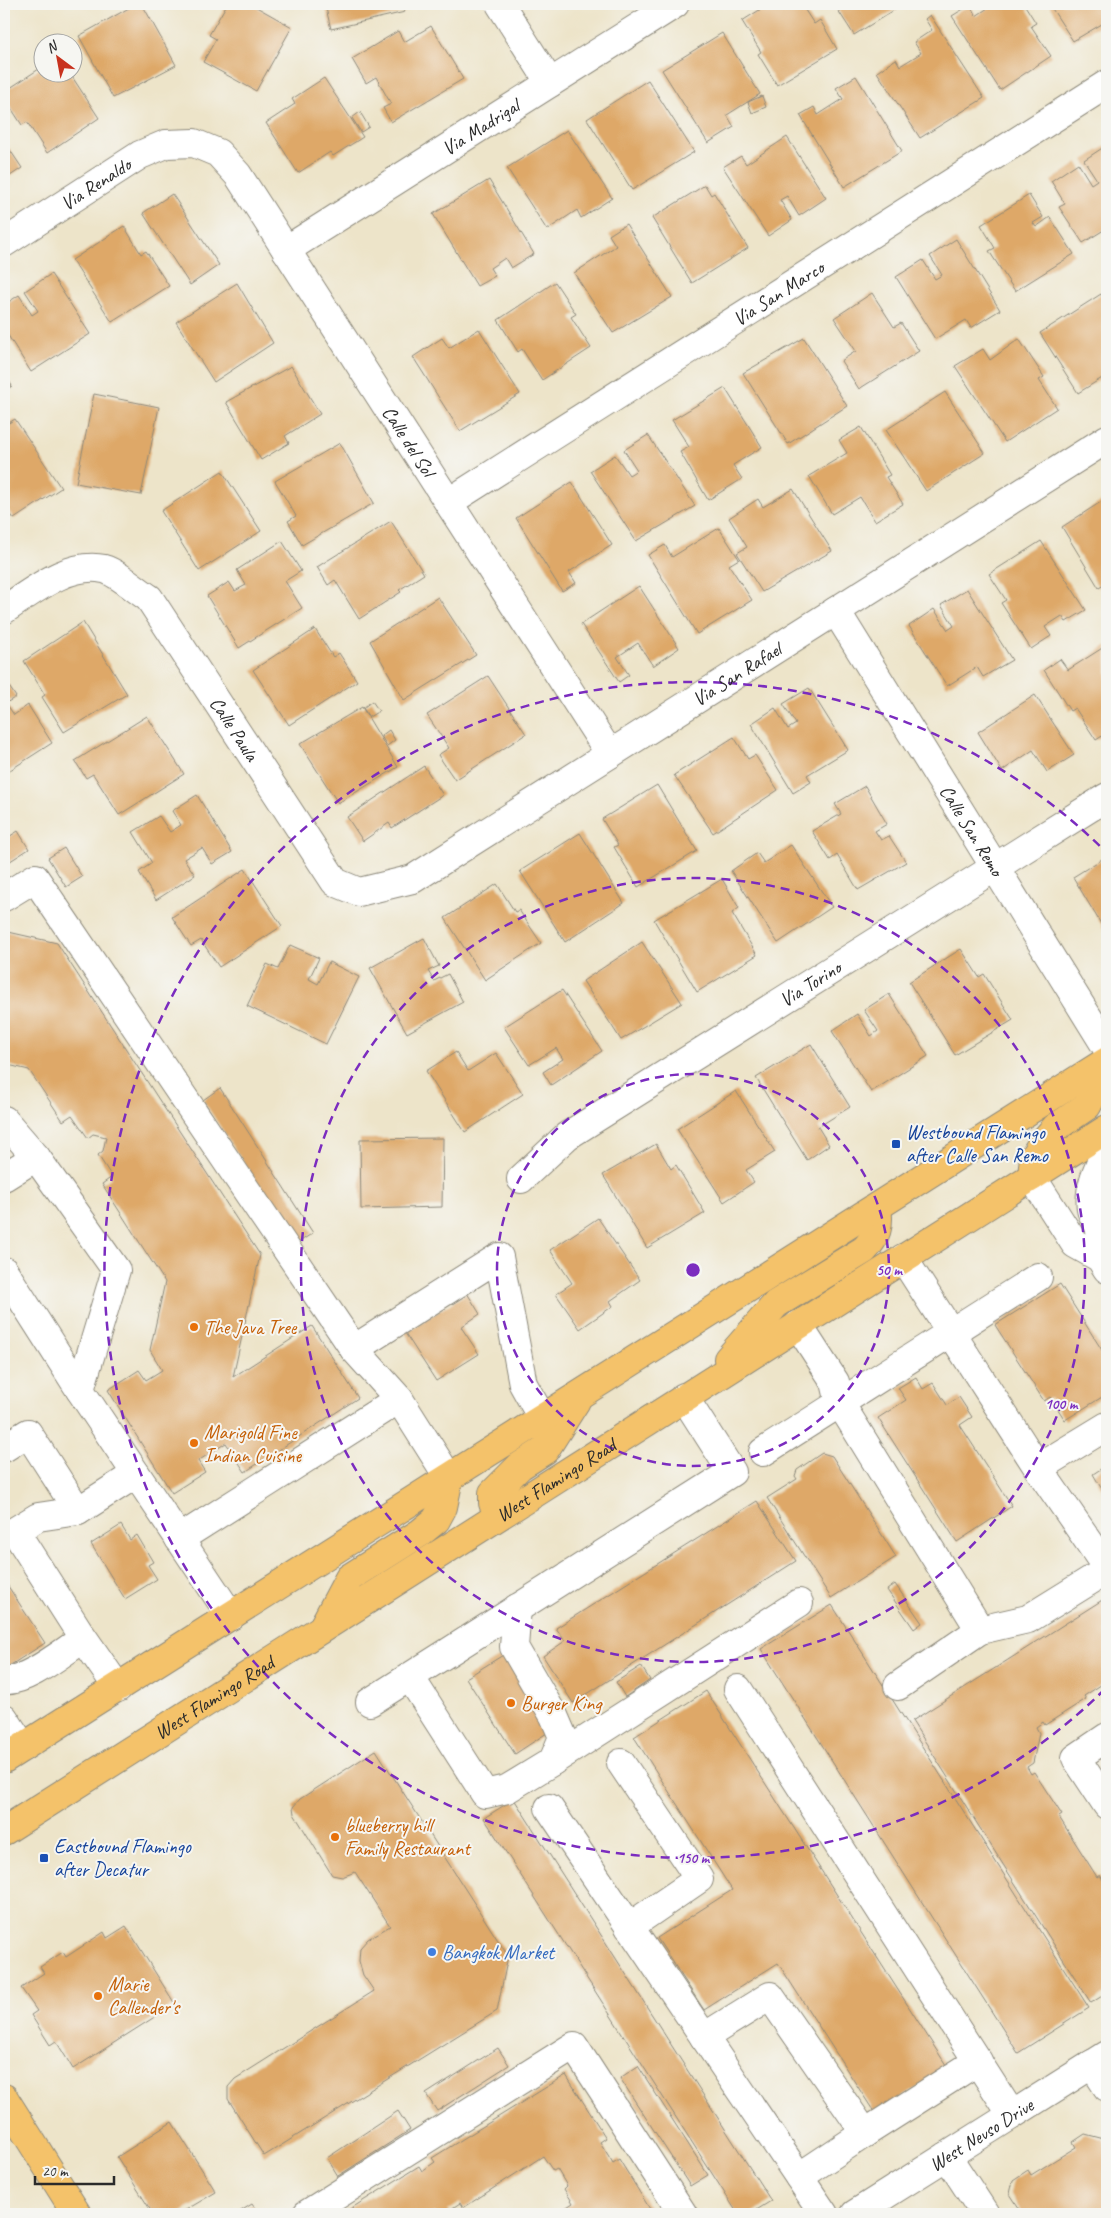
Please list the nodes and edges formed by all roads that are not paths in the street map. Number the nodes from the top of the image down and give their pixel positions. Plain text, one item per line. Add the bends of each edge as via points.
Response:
1 (500, 4) edge
2 (675, 4) edge
3 (550, 83) junction
4 (1107, 84) edge
5 (194, 143) joint
6 (4, 243) edge
7 (286, 250) junction
8 (1107, 439) edge
9 (448, 502) junction
10 (4, 610) edge
11 (836, 611) junction
12 (610, 754) junction
13 (1107, 797) edge
14 (996, 868) junction
15 (359, 892) joint
16 (4, 897) edge
17 (1107, 1048) edge
18 (1107, 1061) edge
19 (1107, 1068) edge
20 (4, 1120) edge
21 (1107, 1128) edge
22 (1107, 1149) edge
23 (36, 1157) junction
24 (4, 1177) edge
25 (1032, 1177) junction
26 (521, 1178) dead end
27 (877, 1207) junction
28 (903, 1258) junction
29 (1104, 1264) edge
30 (4, 1271) edge
31 (1038, 1278) dead end
32 (798, 1325) junction
33 (950, 1332) junction
34 (354, 1349) junction
35 (708, 1382) junction
36 (80, 1390) junction
37 (579, 1395) junction
38 (684, 1397) junction
39 (398, 1399) junction
40 (840, 1402) junction
41 (542, 1418) junction
42 (1107, 1426) edge
43 (4, 1448) edge
44 (763, 1452) dead end
45 (1038, 1468) junction
46 (136, 1474) junction
47 (449, 1478) junction
48 (78, 1510) junction
49 (498, 1515) junction
50 (9, 1529) edge
51 (179, 1539) junction
52 (1107, 1569) edge
53 (799, 1603) dead end
54 (517, 1608) junction
55 (231, 1616) junction
56 (323, 1626) junction
57 (980, 1630) junction
58 (84, 1639) junction
59 (410, 1677) junction
60 (4, 1680) edge
61 (898, 1686) dead end
62 (118, 1688) junction
63 (738, 1690) dead end
64 (370, 1702) dead end
65 (4, 1718) edge
66 (1107, 1737) edge
67 (13, 1753) edge
68 (553, 1762) junction
69 (621, 1763) dead end
70 (1107, 1805) edge
71 (549, 1808) dead end
72 (4, 1831) edge
73 (629, 1927) junction
74 (704, 2037) junction
75 (1100, 2060) edge
76 (978, 2061) junction
77 (1107, 2087) edge
78 (4, 2098) edge
79 (1012, 2115) junction
80 (865, 2133) junction
81 (947, 2156) junction
82 (799, 2177) junction
83 (77, 2214) edge
84 (307, 2214) edge
85 (683, 2214) edge
86 (824, 2214) edge
87 (855, 2214) edge
88 (986, 2214) edge

1 - 3 street
2 - 3 street, Via Madrigal
3 - 7 street, Via Madrigal
4 - 9 street, Via San Marco
5 - 6 street, Via Renaldo via 166,144 140,155
5 - 7 street, Calle del Sol via 218,153 238,175
7 - 9 street, Calle del Sol
8 - 11 street, Via San Rafael
9 - 12 street, Calle del Sol
10 - 15 street, Calle Paula via 52,579 78,569 105,569 149,598 335,882
11 - 12 street, Via San Rafael
11 - 14 street, Calle San Remo
12 - 15 street, Via San Rafael via 413,879
13 - 14 street, Via Torino
14 - 17 street, Calle San Remo
14 - 26 street, Via Torino via 567,1136
16 - 34 street via 35,878
18 - 27 main road
19 - 25 main road via 1087,1106 1055,1128 1043,1142 1034,1156
20 - 23 street
21 - 25 main road, West Flamingo Road
22 - 29 street via 1096,1174 1091,1197
23 - 24 street
23 - 36 street via 116,1270
25 - 28 main road, West Flamingo Road
25 - 29 street via 1075,1244
27 - 35 main road via 879,1217 873,1241 864,1250 776,1304
27 - 37 main road
28 - 32 main road, West Flamingo Road
28 - 33 street
30 - 36 street
31 - 33 street
32 - 35 main road, West Flamingo Road
32 - 40 street via 835,1382
33 - 40 street
33 - 45 street
34 - 39 street
34 - 41 street via 499,1257 523,1384
35 - 38 main road, West Flamingo Road
36 - 46 street
37 - 41 main road
37 - 49 main road via 545,1450 520,1466 494,1493 493,1503
38 - 49 main road, West Flamingo Road
38 - 54 street via 732,1472
39 - 47 street
39 - 51 street
40 - 44 street
40 - 57 street
41 - 47 main road
42 - 45 street
43 - 48 street via 28,1433
45 - 52 street
46 - 48 street
46 - 51 street
47 - 55 main road
47 - 56 main road via 443,1507 436,1520 349,1578
48 - 50 street via 38,1517
49 - 56 main road, West Flamingo Road
50 - 58 street
51 - 55 street
52 - 57 street via 1028,1619
53 - 68 street
54 - 59 street
54 - 68 street via 514,1647 563,1737
55 - 62 main road
56 - 72 main road, West Flamingo Road
57 - 61 street
58 - 60 street via 33,1671 13,1681
58 - 62 street
59 - 64 street
59 - 68 street via 485,1794 507,1789
62 - 67 main road
63 - 76 street
65 - 67 street
66 - 70 street via 1076,1758
69 - 73 street via 699,1879
71 - 73 street
73 - 74 street
74 - 80 street via 770,1996
74 - 82 street
75 - 77 street
75 - 79 street, West Nevso Drive
76 - 79 street
76 - 80 street
78 - 83 main road
79 - 81 street, West Nevso Drive
80 - 82 street
81 - 87 street, West Nevso Drive
81 - 88 street
82 - 86 street
84 - 85 street via 574,2046

